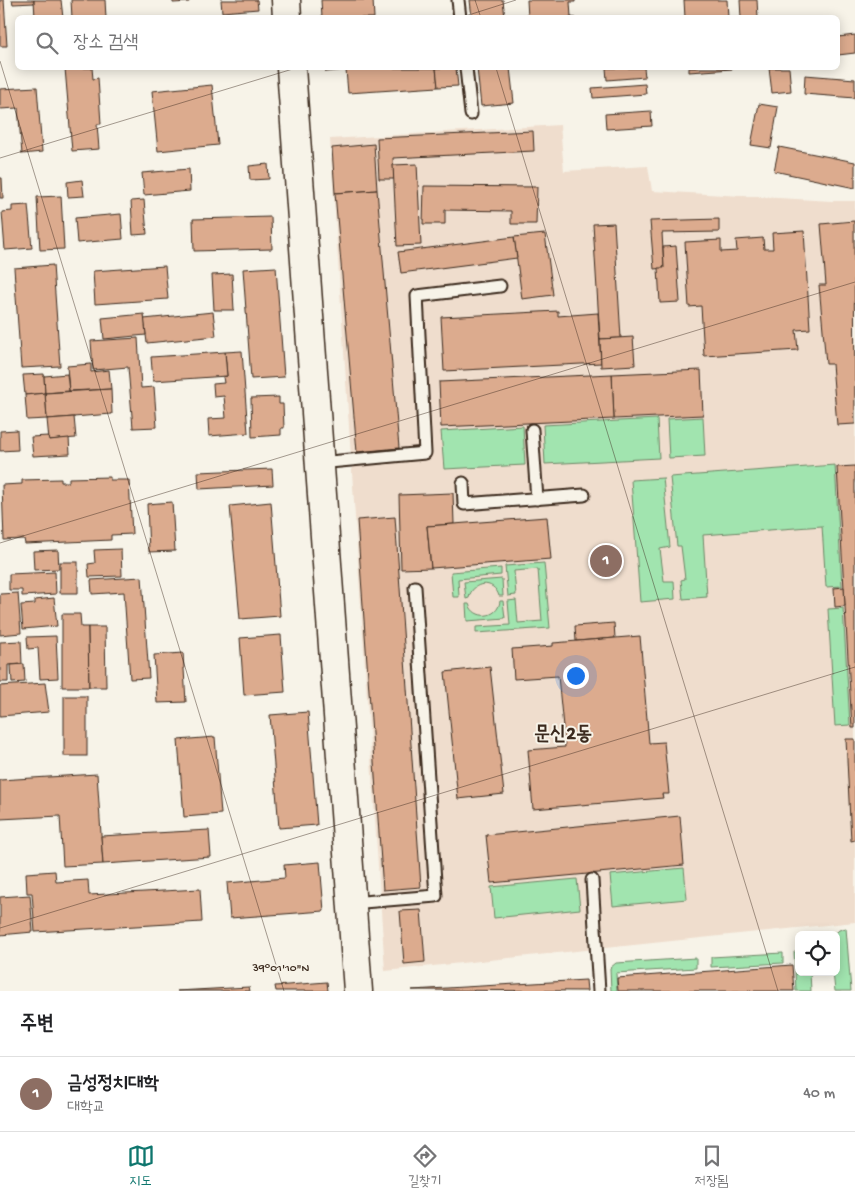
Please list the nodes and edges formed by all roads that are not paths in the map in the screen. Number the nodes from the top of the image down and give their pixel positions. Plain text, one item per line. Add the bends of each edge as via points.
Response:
1 (286, 0) edge
2 (458, 0) edge
3 (288, 15) edge
4 (460, 15) edge
5 (291, 70) edge
6 (466, 70) edge
7 (470, 114) dead end
8 (500, 286) dead end
9 (532, 430) dead end
10 (320, 463) junction
11 (463, 484) dead end
12 (584, 495) dead end
13 (537, 499) junction
14 (415, 587) dead end
15 (592, 880) dead end
16 (351, 903) junction
17 (358, 991) edge
18 (599, 991) edge

1 - 3 main road
2 - 4 lane
5 - 10 main road
6 - 7 lane
8 - 10 lane via 417,296 425,454
9 - 13 lane
10 - 16 main road
11 - 13 lane via 464,504
12 - 13 lane
14 - 16 lane via 436,896
15 - 18 lane
16 - 17 main road

